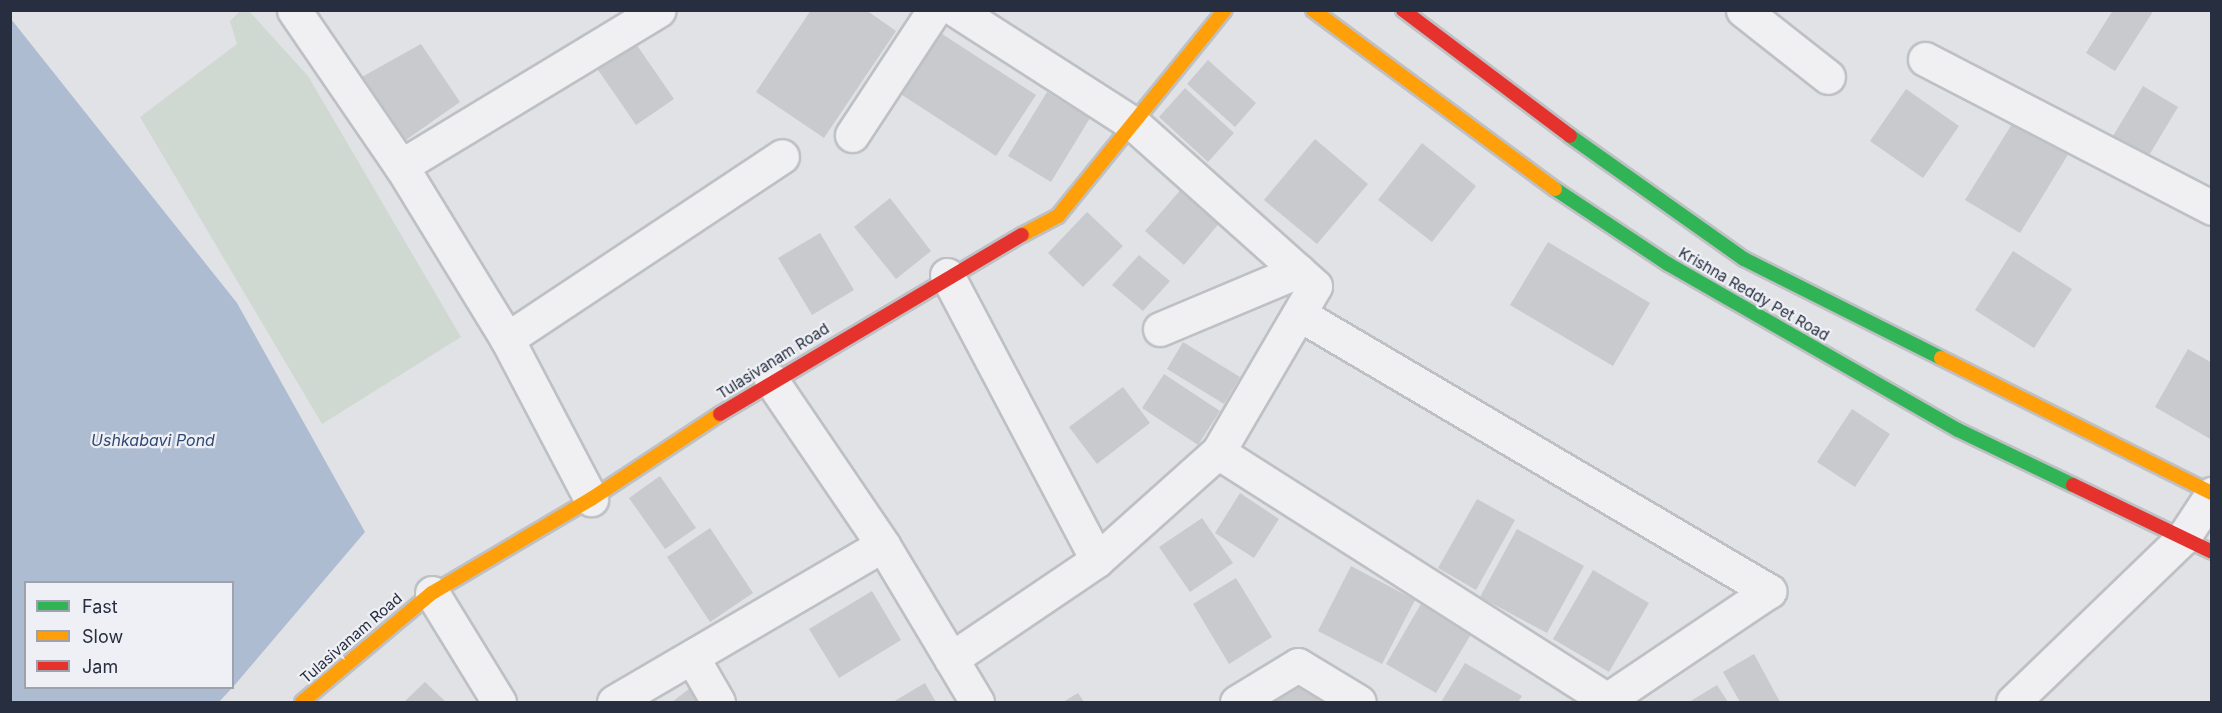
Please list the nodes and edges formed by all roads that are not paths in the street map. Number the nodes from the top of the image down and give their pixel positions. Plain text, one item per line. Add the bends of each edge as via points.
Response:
1 (294, 10) edge
2 (659, 10) edge
3 (934, 10) edge
4 (956, 10) edge
5 (1225, 10) edge
6 (1313, 10) edge
7 (1403, 10) edge
8 (1743, 10) edge
9 (1925, 59) dead end
10 (1828, 77) dead end
11 (1135, 125) junction
12 (852, 135) dead end
13 (782, 156) dead end
14 (401, 166) junction
15 (2211, 208) edge
16 (1298, 272) junction
17 (947, 275) junction
18 (1299, 314) junction
19 (1160, 329) dead end
20 (507, 339) junction
21 (771, 380) junction
22 (1218, 452) junction
23 (2211, 493) edge
24 (591, 498) junction
25 (883, 545) junction
26 (2197, 545) edge
27 (1097, 560) junction
28 (432, 593) junction
29 (692, 657) junction
30 (951, 659) junction
31 (308, 701) edge
32 (1606, 701) edge
33 (499, 702) edge
34 (614, 702) edge
35 (718, 702) edge
36 (977, 702) edge
37 (1237, 702) edge
38 (1359, 702) edge
39 (2013, 702) edge

1 - 14 street
2 - 14 street
3 - 12 street
4 - 11 street
5 - 11 main road, Tulasivanam Road
6 - 26 main road, Krishna Reddy Pet Road via 1580,208 1668,264 1958,430
7 - 23 main road, Krishna Reddy Pet Road via 1517,99 1744,259
8 - 10 street
9 - 15 street
11 - 16 street
11 - 17 main road, Tulasivanam Road via 1058,216
13 - 20 street
14 - 20 street
16 - 18 street via 1315,286
16 - 19 street
17 - 21 main road, Tulasivanam Road
17 - 27 street
18 - 22 street
18 - 32 street via 1769,591
20 - 24 street
21 - 24 main road, Tulasivanam Road
21 - 25 street
22 - 27 street
22 - 32 street
23 - 26 street
24 - 28 main road, Tulasivanam Road
25 - 29 street
25 - 30 street
26 - 39 street
27 - 30 street
28 - 31 main road, Tulasivanam Road
28 - 33 street
29 - 34 street
29 - 35 street
30 - 36 street
37 - 38 street via 1298,665

